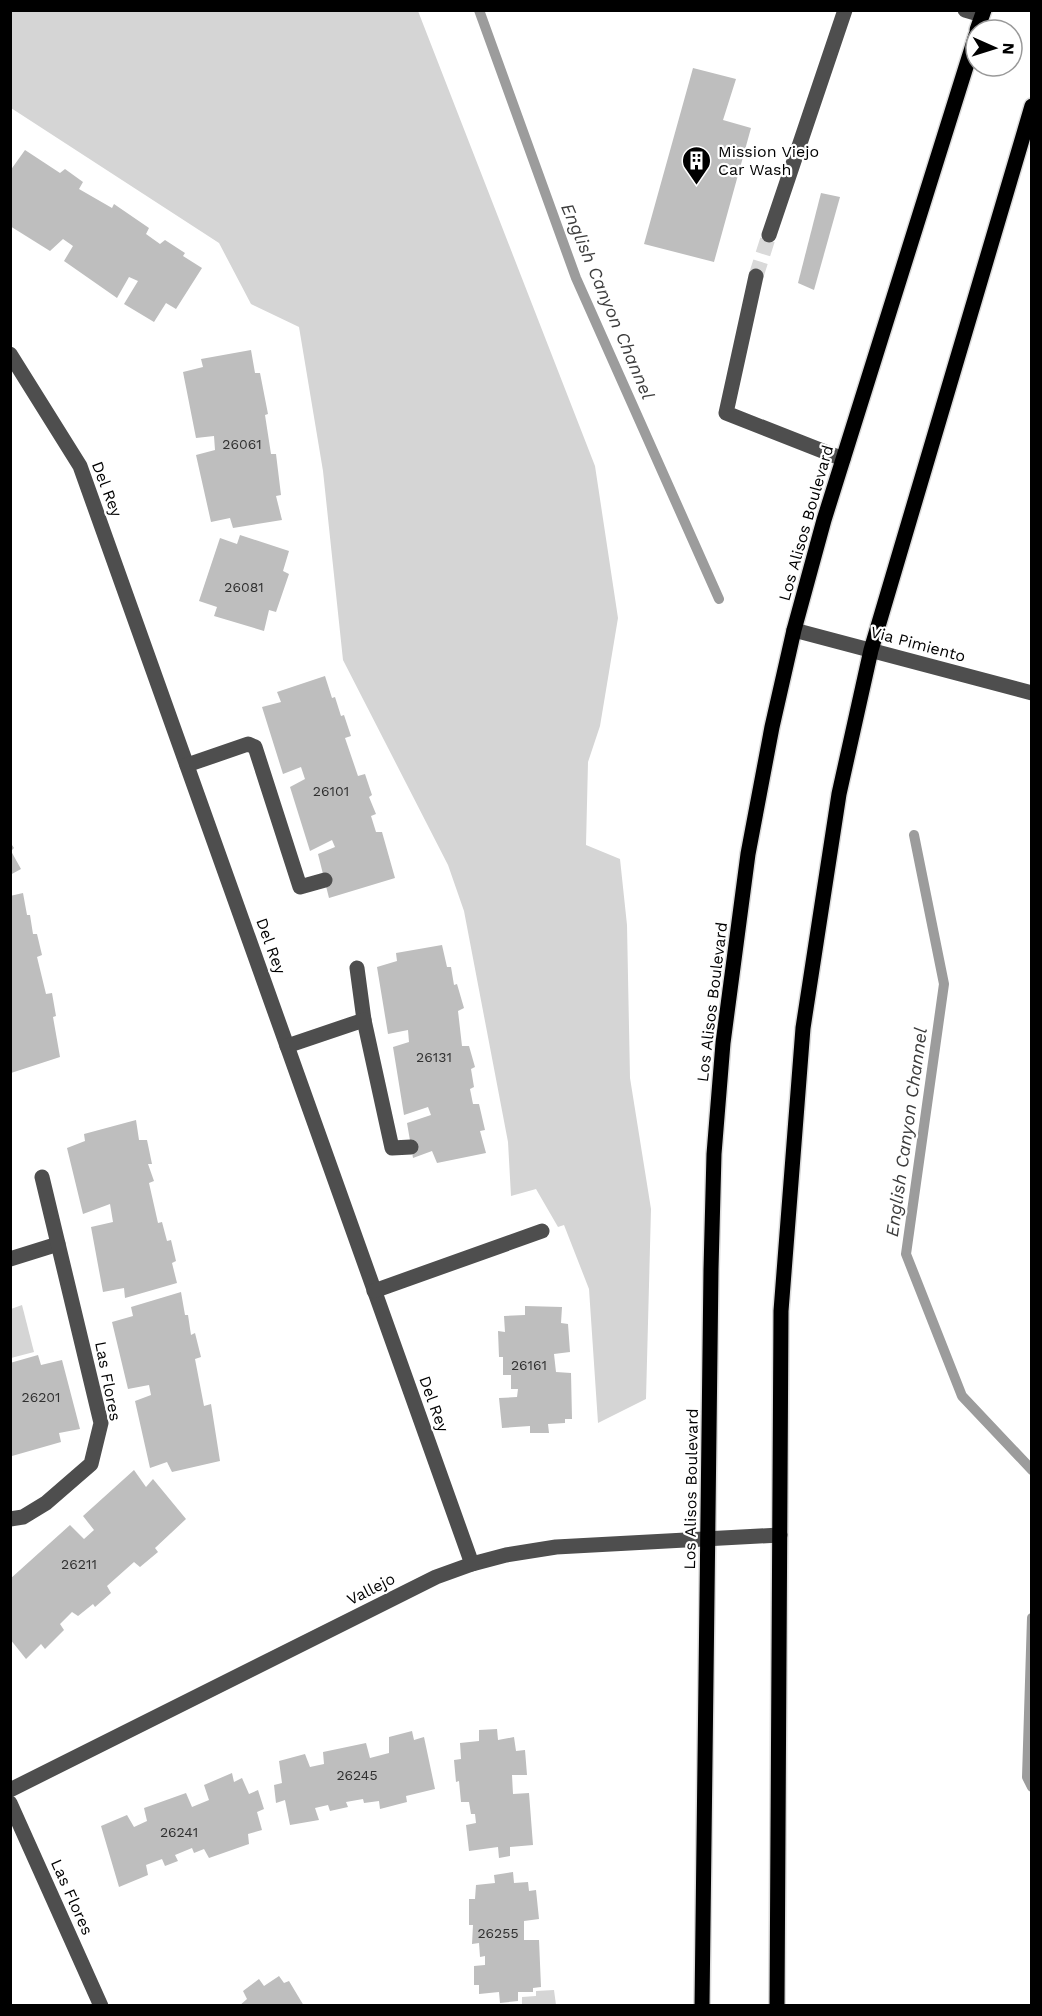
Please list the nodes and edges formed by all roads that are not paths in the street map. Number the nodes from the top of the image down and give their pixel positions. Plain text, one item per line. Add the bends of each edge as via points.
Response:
1 (845, 10) edge
2 (965, 10) edge
3 (979, 18) edge
4 (964, 72) edge
5 (1032, 106) edge
6 (769, 235) tunnel mouth
7 (756, 276) tunnel mouth
8 (10, 354) edge
9 (843, 459) junction
10 (794, 630) junction
11 (871, 650) junction
12 (1032, 693) edge
13 (187, 765) junction
14 (325, 880) dead end
15 (357, 968) dead end
16 (364, 1020) junction
17 (287, 1046) junction
18 (411, 1147) dead end
19 (42, 1176) dead end
20 (542, 1231) dead end
21 (58, 1244) junction
22 (10, 1259) edge
23 (374, 1291) junction
24 (10, 1519) edge
25 (780, 1535) junction
26 (709, 1538) junction
27 (472, 1564) junction
28 (10, 1790) edge
29 (10, 1803) edge
30 (100, 2006) edge
31 (702, 2006) edge
32 (777, 2006) edge

1 - 6 street
2 - 3 street
4 - 9 main road, Los Alisos Boulevard
5 - 11 main road
7 - 9 street via 726,414
8 - 13 street, Del Rey via 80,466
9 - 10 main road, Los Alisos Boulevard
10 - 11 street, Via Pimiento
10 - 26 main road, Los Alisos Boulevard via 748,854 722,1054 714,1154
11 - 12 street, Via Pimiento
11 - 25 main road via 838,794 803,1028 781,1311
13 - 14 street via 248,744 255,747 300,887
13 - 17 street, Del Rey
15 - 16 street
16 - 17 street
16 - 18 street via 392,1148
17 - 23 street, Del Rey
19 - 21 street, Las Flores
20 - 23 street
21 - 22 street
21 - 24 street, Las Flores via 101,1423 91,1464 46,1503 23,1517
23 - 27 street, Del Rey
25 - 26 street, Vallejo
25 - 32 main road
26 - 27 street, Vallejo via 556,1547
26 - 31 main road, Los Alisos Boulevard
27 - 28 street, Vallejo via 436,1577
29 - 30 street, Las Flores

